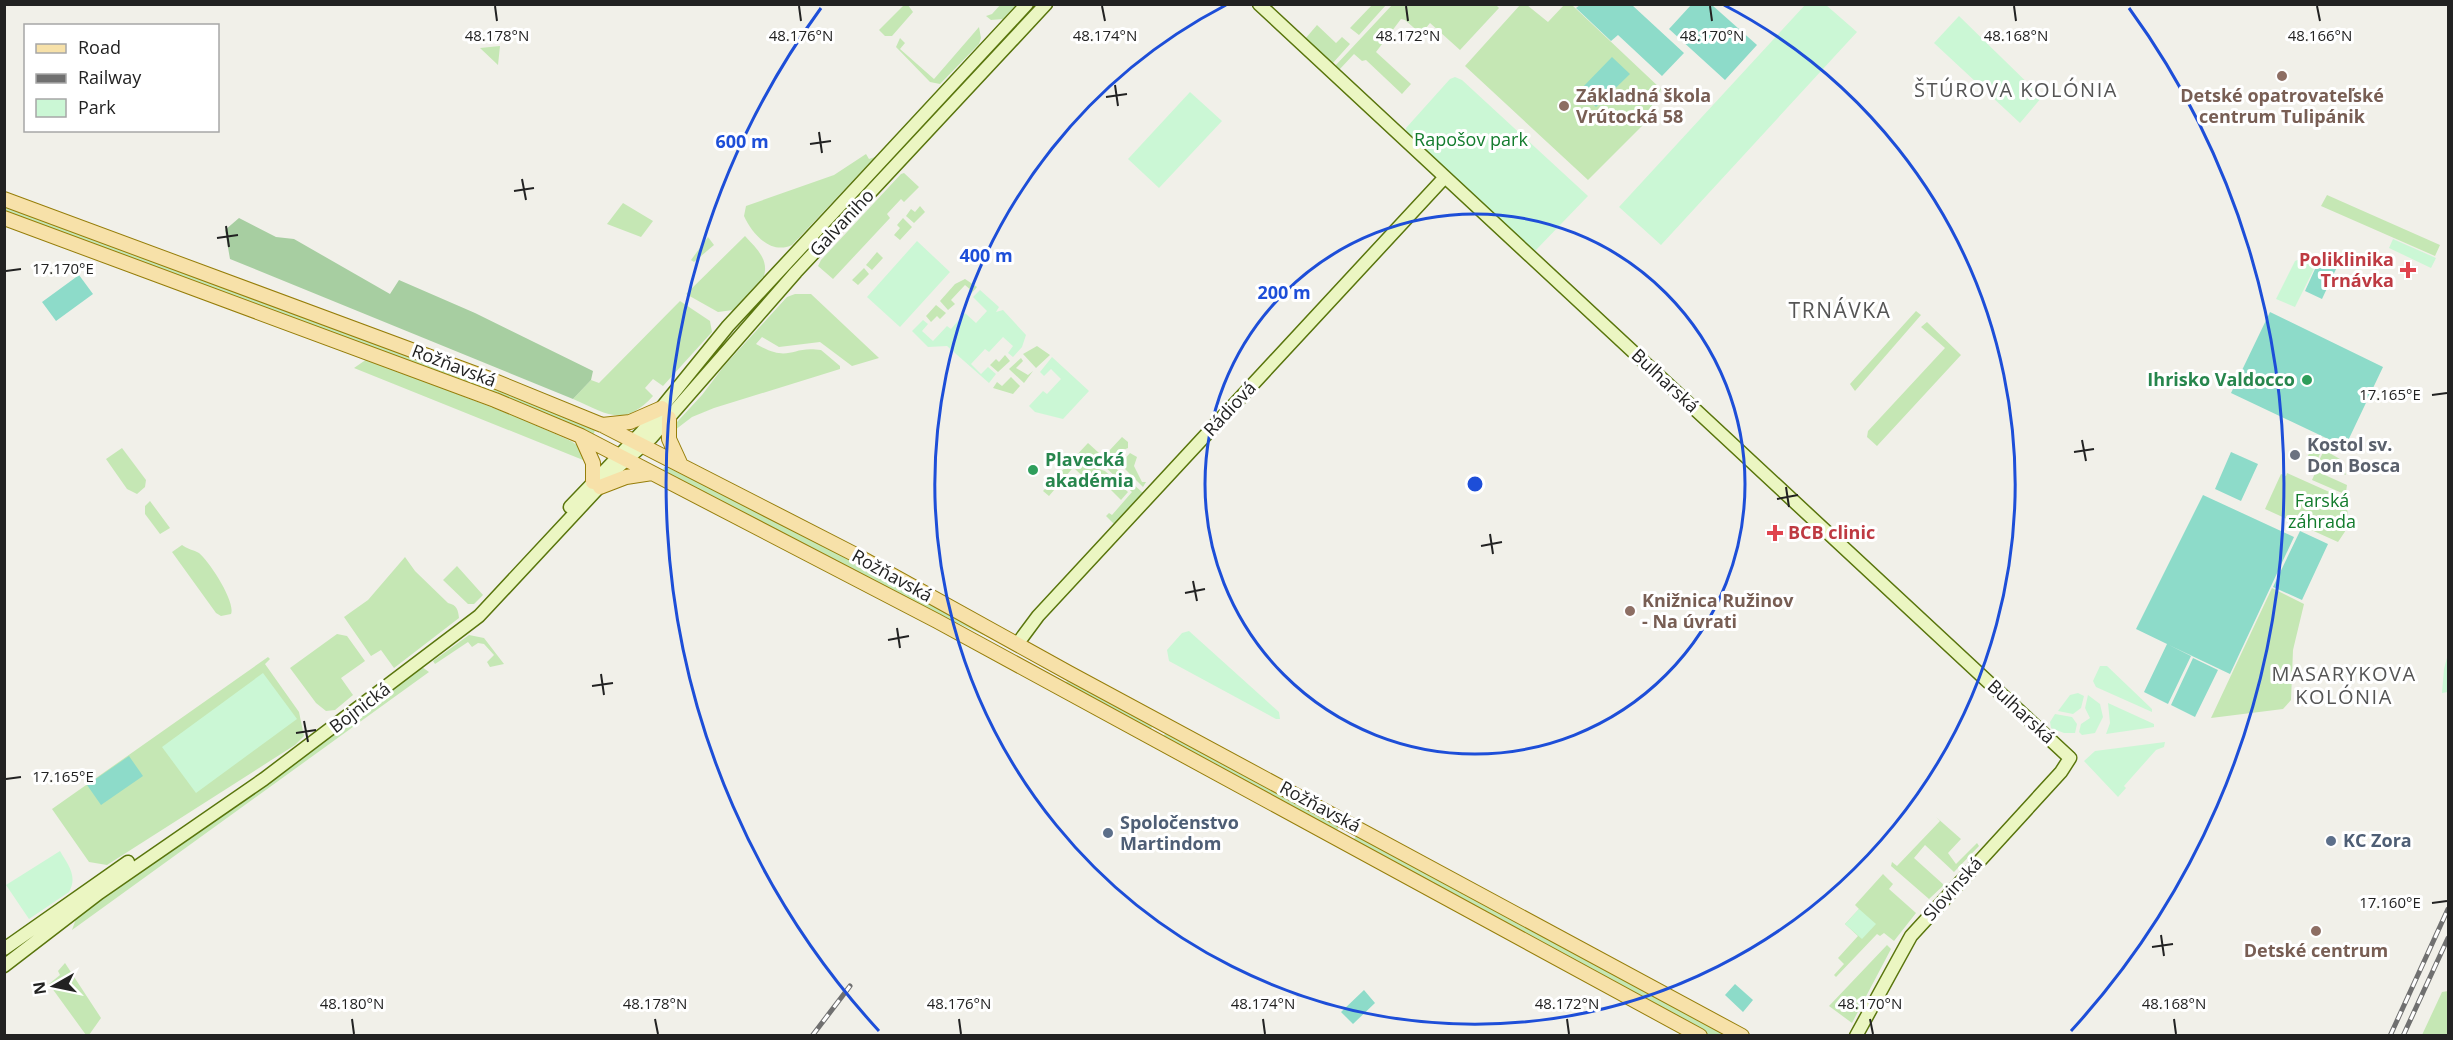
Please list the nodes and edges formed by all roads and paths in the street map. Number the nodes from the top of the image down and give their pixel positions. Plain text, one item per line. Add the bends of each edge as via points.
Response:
1 (1027, 4) edge
2 (1046, 4) edge
3 (1259, 4) edge
4 (1445, 177) junction
5 (4, 199) edge
6 (4, 218) edge
7 (665, 413) junction
8 (602, 425) junction
9 (581, 436) junction
10 (638, 443) junction
11 (622, 456) junction
12 (680, 464) junction
13 (652, 472) junction
14 (596, 485) junction
15 (968, 638) junction
16 (1018, 643) junction
17 (1069, 673) junction
18 (1040, 679) junction
19 (2070, 758) joint
20 (1351, 824) junction
21 (1340, 841) junction
22 (4, 950) edge
23 (4, 966) edge
24 (1700, 1035) edge
25 (1742, 1035) edge
26 (1856, 1035) edge

1 - 7 main road, Galvaniho via 728,326
2 - 7 main road, Galvaniho
3 - 4 main road, Bulharská
4 - 16 main road, Rádiová via 1038,616
4 - 19 main road, Bulharská
5 - 8 main road, Rožňavská via 487,378
6 - 9 main road, Rožňavská via 495,400
7 - 8 main road
7 - 10 main road, Galvaniho
7 - 12 main road via 669,439
8 - 10 main road, Rožňavská
9 - 11 main road, Rožňavská
9 - 14 main road via 593,463
10 - 11 main road, Galvaniho
10 - 12 main road, Rožňavská
11 - 13 main road, Rožňavská
11 - 14 main road, Bojnická
12 - 16 main road, Rožňavská
13 - 14 main road
13 - 15 main road, Rožňavská
14 - 22 main road, Bojnická via 462,623 260,776 94,885
14 - 23 main road, Bojnická via 479,616 453,638 264,779 99,892
15 - 16 main road via 999,647
15 - 18 main road, Rožňavská
16 - 17 main road, Rožňavská
16 - 18 main road
17 - 18 main road via 1051,673
17 - 20 main road, Rožňavská
18 - 21 main road, Rožňavská
19 - 26 main road, Slovinská via 1911,936
20 - 21 main road
20 - 25 main road, Rožňavská
21 - 24 main road, Rožňavská

